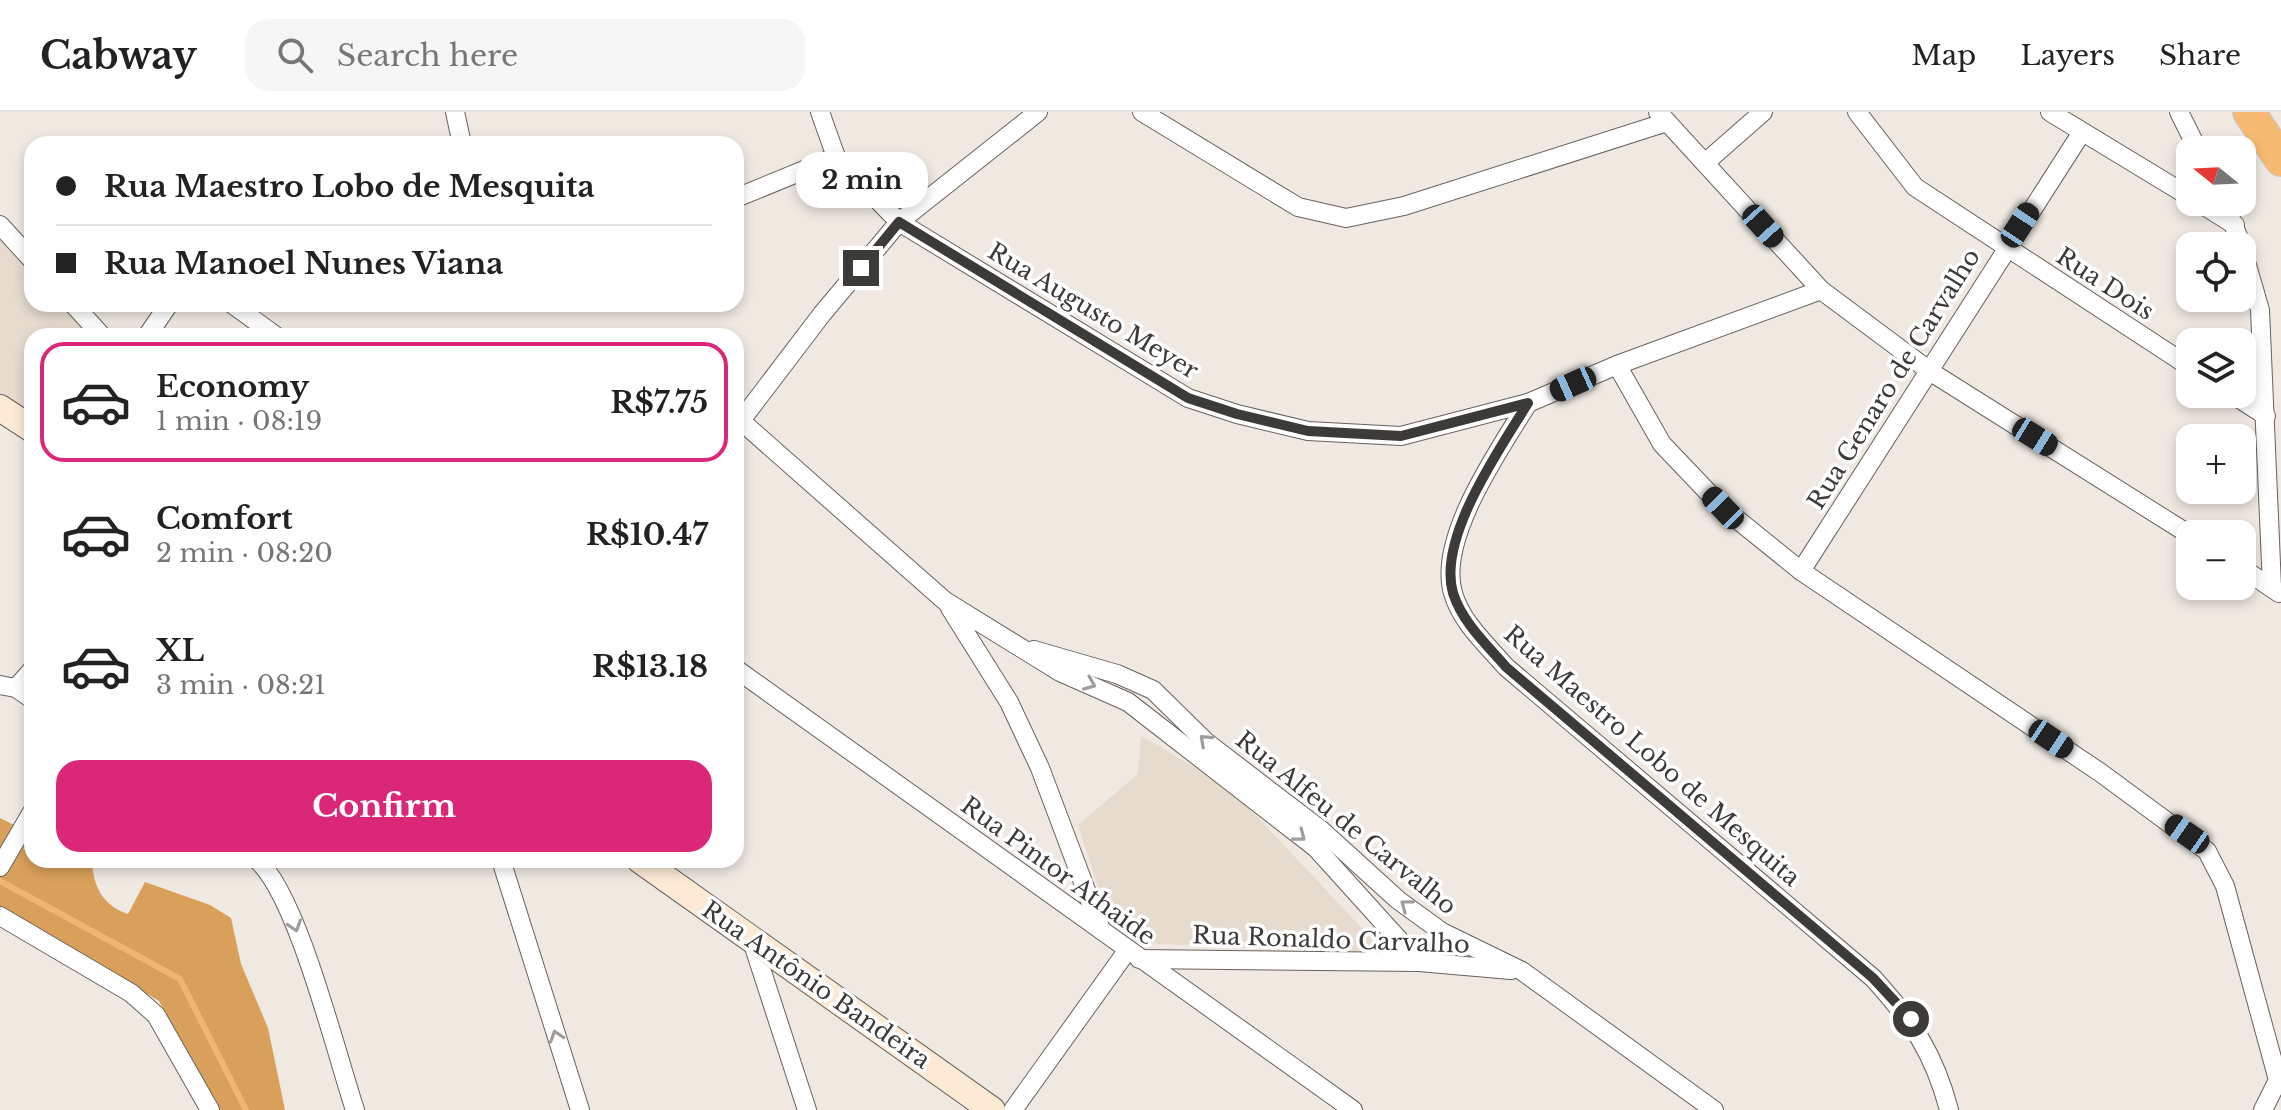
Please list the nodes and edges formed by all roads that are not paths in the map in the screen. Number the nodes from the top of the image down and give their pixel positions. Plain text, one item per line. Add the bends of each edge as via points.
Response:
1 (455, 112) edge
2 (820, 112) edge
3 (1038, 112) edge
4 (1142, 112) edge
5 (1763, 112) edge
6 (1857, 112) edge
7 (2050, 112) edge
8 (2179, 112) edge
9 (2249, 112) edge
10 (1662, 117) edge
11 (2082, 132) junction
12 (460, 136) edge
13 (2191, 136) edge
14 (836, 157) junction
15 (2281, 160) edge
16 (1706, 162) junction
17 (2176, 189) edge
18 (744, 195) edge
19 (2221, 216) edge
20 (2231, 216) edge
21 (899, 222) junction
22 (0, 225) edge
23 (2235, 225) junction
24 (2237, 232) edge
25 (2004, 248) junction
26 (24, 251) edge
27 (1821, 290) junction
28 (2256, 296) edge
29 (80, 312) edge
30 (243, 312) edge
31 (95, 328) edge
32 (265, 328) edge
33 (2176, 358) edge
34 (1617, 365) junction
35 (1931, 372) junction
36 (1528, 403) junction
37 (0, 408) edge
38 (2254, 408) edge
39 (744, 416) edge
40 (2266, 416) junction
41 (24, 424) edge
42 (744, 429) edge
43 (2176, 526) edge
44 (1801, 571) junction
45 (2256, 577) edge
46 (2276, 591) edge
47 (945, 601) junction
48 (1021, 648) junction
49 (744, 675) edge
50 (24, 826) edge
51 (0, 867) edge
52 (266, 868) edge
53 (504, 868) edge
54 (651, 868) edge
55 (0, 916) edge
56 (1101, 930) junction
57 (751, 938) junction
58 (1133, 955) junction
59 (1419, 962) junction
60 (1522, 971) junction
61 (2280, 1080) edge
62 (210, 1110) edge
63 (355, 1110) edge
64 (580, 1110) edge
65 (807, 1110) edge
66 (992, 1110) edge
67 (1013, 1110) edge
68 (1353, 1110) edge
69 (1714, 1110) edge
70 (1949, 1110) edge
71 (2263, 1110) edge

1 - 12 street
2 - 14 street
3 - 21 street
4 - 10 street via 1298,207 1346,218 1404,206
5 - 16 street
6 - 25 street, Rua Dois via 1915,187
7 - 11 street
8 - 13 street
9 - 15 highway
10 - 16 street
11 - 17 street
11 - 25 street, Rua Genaro de Carvalho
14 - 18 street
14 - 21 street, Rua Augusto Meyer
16 - 27 street
19 - 23 street
20 - 23 street
21 - 36 street, Rua Augusto Meyer via 1188,398 1237,414 1308,431 1401,436
21 - 39 street
22 - 26 street
23 - 24 street
25 - 33 street, Rua Dois
25 - 35 street, Rua Genaro de Carvalho
27 - 34 street, Rua Augusto Meyer
27 - 35 street
28 - 40 street
29 - 31 street
30 - 32 street
34 - 36 street, Rua Augusto Meyer
34 - 44 street via 1662,444 1723,508
35 - 43 street
35 - 44 street, Rua Genaro de Carvalho
36 - 70 street, Rua Maestro Lobo de Mesquita via 1489,469 1452,554 1452,592 1466,621 1506,667 1873,978 1911,1019 1938,1070
37 - 41 street
38 - 40 street
40 - 46 street
42 - 47 street, Rua Alfeu de Carvalho
44 - 61 street via 2101,773 2207,851 2225,886
45 - 46 street
47 - 48 street, Rua Alfeu de Carvalho
47 - 56 street via 1009,702
48 -> 59 street, Rua Alfeu de Carvalho via 1128,702 1163,727 1316,848
60 -> 48 street, Rua Alfeu de Carvalho via 1442,932 1398,900 1321,830 1206,742 1153,690
49 - 56 street, Rua Pintor Athaide
50 - 51 street
52 -> 63 street via 288,904
64 -> 53 street
54 - 57 street, Rua Antônio Bandeira
55 - 62 street via 131,993 156,1015
56 - 58 street, Rua Pintor Athaide
57 - 65 street
57 - 66 street, Rua Antônio Bandeira
58 - 59 street, Rua Ronaldo Carvalho
58 - 67 street
58 - 68 street, Rua Pintor Athaide
59 - 60 street, Rua Ronaldo Carvalho
60 - 69 street, Rua Alfeu de Carvalho
61 - 71 street

